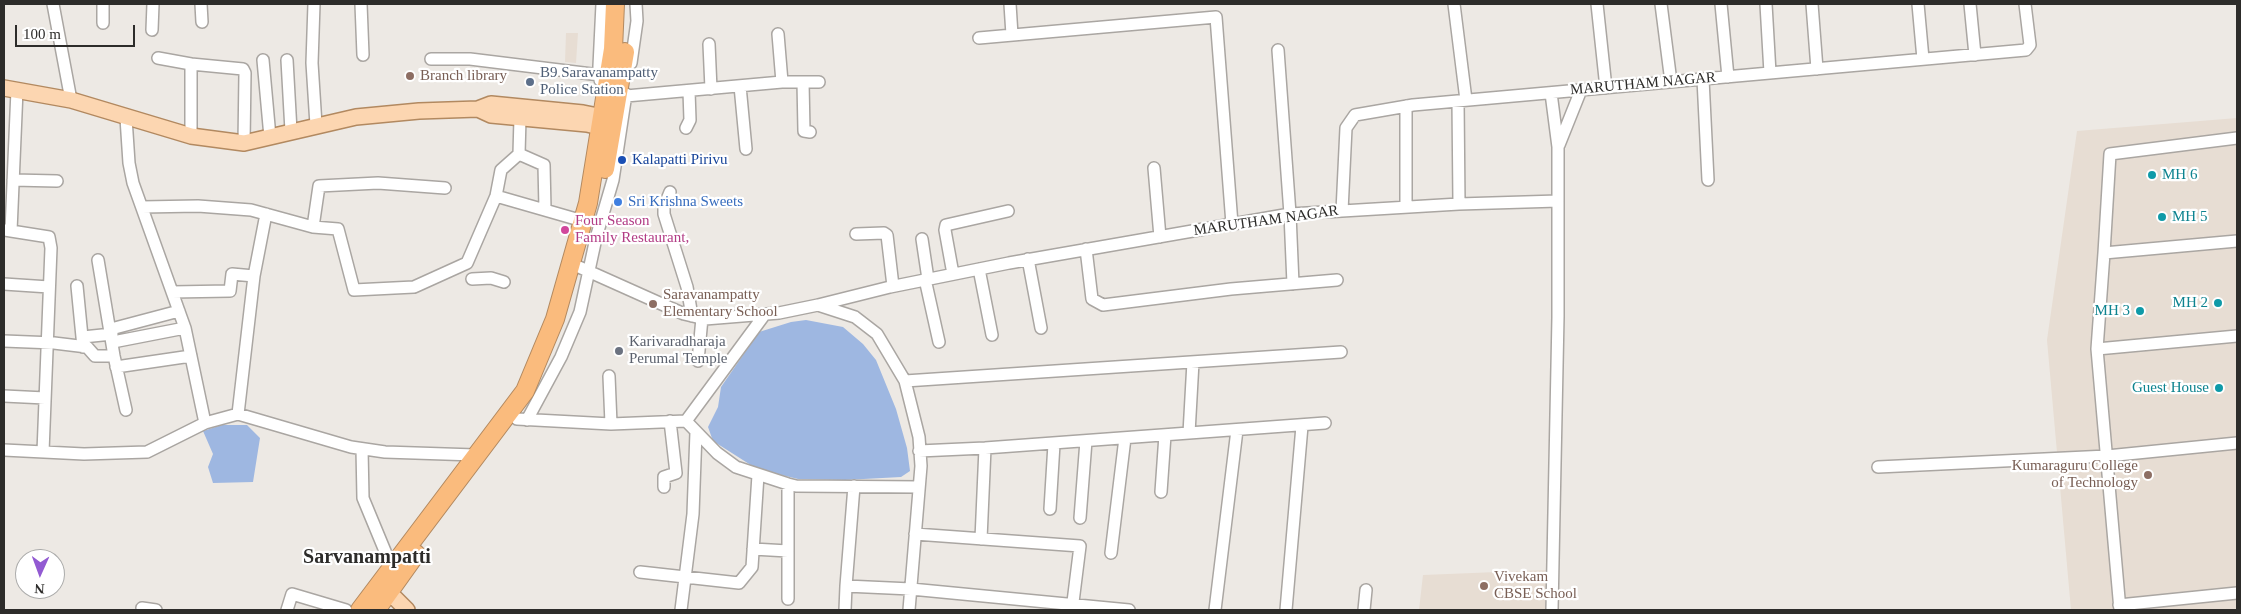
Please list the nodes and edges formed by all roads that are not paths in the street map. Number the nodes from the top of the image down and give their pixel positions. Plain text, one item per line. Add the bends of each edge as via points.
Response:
1 (53, 4) edge
2 (103, 4) edge
3 (152, 4) edge
4 (201, 4) edge
5 (314, 4) edge
6 (361, 4) edge
7 (602, 4) edge
8 (615, 4) edge
9 (626, 4) edge
10 (636, 4) edge
11 (1010, 4) edge
12 (1454, 4) edge
13 (1597, 4) edge
14 (1661, 4) edge
15 (1721, 4) edge
16 (1766, 4) edge
17 (1812, 4) edge
18 (1918, 4) edge
19 (1970, 4) edge
20 (2025, 4) edge
21 (202, 22) dead end
22 (104, 23) dead end
23 (152, 30) dead end
24 (778, 34) dead end
25 (1012, 35) junction
26 (979, 38) dead end
27 (709, 44) dead end
28 (1278, 50) dead end
29 (362, 55) dead end
30 (1975, 55) junction
31 (158, 58) dead end
32 (431, 59) dead end
33 (1923, 59) junction
34 (263, 60) dead end
35 (286, 60) dead end
36 (191, 64) junction
37 (1817, 69) junction
38 (1770, 73) junction
39 (600, 74) junction
40 (1728, 77) junction
41 (1703, 79) junction
42 (782, 82) junction
43 (803, 82) junction
44 (820, 82) dead end
45 (1671, 82) junction
46 (740, 86) junction
47 (1606, 88) junction
48 (11, 89) edge
49 (711, 89) junction
50 (1581, 90) junction
51 (689, 91) junction
52 (1551, 92) junction
53 (626, 96) junction
54 (71, 100) junction
55 (1462, 100) junction
56 (1406, 106) junction
57 (478, 109) junction
58 (126, 118) junction
59 (520, 118) junction
60 (607, 120) junction
61 (316, 125) junction
62 (686, 128) dead end
63 (291, 131) junction
64 (810, 132) dead end
65 (191, 136) junction
66 (270, 137) junction
67 (2237, 138) edge
68 (244, 143) junction
69 (1558, 147) junction
70 (746, 149) dead end
71 (519, 154) junction
72 (1154, 168) dead end
73 (14, 180) junction
74 (1708, 180) dead end
75 (57, 181) dead end
76 (445, 188) dead end
77 (670, 192) dead end
78 (496, 196) junction
79 (1558, 201) junction
80 (1459, 204) junction
81 (1406, 207) junction
82 (142, 208) junction
83 (545, 209) junction
84 (1008, 211) dead end
85 (1342, 211) junction
86 (266, 214) junction
87 (1290, 214) junction
88 (583, 221) junction
89 (1232, 224) junction
90 (313, 227) junction
91 (7, 231) edge
92 (856, 234) dead end
93 (1160, 237) junction
94 (922, 239) dead end
95 (2237, 241) edge
96 (1086, 250) junction
97 (2104, 253) junction
98 (1028, 259) junction
99 (98, 260) dead end
100 (467, 263) junction
101 (979, 268) junction
102 (584, 269) junction
103 (953, 274) junction
104 (254, 276) junction
105 (927, 279) junction
106 (1337, 280) dead end
107 (504, 282) dead end
108 (4, 284) edge
109 (1293, 284) junction
110 (77, 286) dead end
111 (892, 286) junction
112 (49, 287) junction
113 (172, 292) junction
114 (818, 305) junction
115 (179, 311) junction
116 (765, 314) junction
117 (697, 317) junction
118 (185, 328) junction
119 (1041, 328) dead end
120 (112, 335) junction
121 (992, 335) dead end
122 (2237, 336) edge
123 (4, 341) edge
124 (83, 342) junction
125 (939, 342) dead end
126 (47, 343) junction
127 (2097, 349) junction
128 (1341, 352) dead end
129 (114, 356) junction
130 (191, 356) junction
131 (698, 361) dead end
132 (1193, 362) junction
133 (116, 368) junction
134 (609, 376) dead end
135 (905, 381) junction
136 (4, 396) edge
137 (45, 398) junction
138 (126, 410) dead end
139 (238, 414) junction
140 (522, 419) junction
141 (686, 421) junction
142 (670, 422) junction
143 (205, 423) junction
144 (1325, 423) dead end
145 (612, 424) junction
146 (1302, 426) junction
147 (1237, 430) junction
148 (696, 432) junction
149 (1189, 434) junction
150 (1165, 435) junction
151 (1125, 438) junction
152 (1086, 441) junction
153 (1054, 444) junction
154 (2237, 444) edge
155 (986, 448) junction
156 (362, 449) junction
157 (4, 450) edge
158 (919, 451) junction
159 (43, 452) junction
160 (475, 456) junction
161 (2107, 456) junction
162 (1878, 467) dead end
163 (758, 474) junction
164 (788, 484) junction
165 (854, 486) junction
166 (664, 487) dead end
167 (919, 487) junction
168 (1160, 492) dead end
169 (1050, 509) dead end
170 (1080, 518) dead end
171 (915, 534) junction
172 (981, 539) junction
173 (753, 549) junction
174 (788, 551) junction
175 (1111, 553) dead end
176 (392, 568) junction
177 (640, 572) dead end
178 (686, 576) junction
179 (846, 586) junction
180 (911, 589) junction
181 (381, 590) junction
182 (1366, 590) dead end
183 (2237, 593) edge
184 (788, 599) dead end
185 (1015, 605) edge
186 (142, 608) dead end
187 (1072, 608) edge
188 (2120, 608) edge
189 (156, 610) edge
190 (288, 610) edge
191 (346, 610) edge
192 (360, 610) edge
193 (376, 610) edge
194 (407, 610) edge
195 (682, 610) edge
196 (845, 610) edge
197 (909, 610) edge
198 (1129, 610) edge
199 (1215, 610) edge
200 (1286, 610) edge
201 (1364, 610) edge
202 (1552, 610) edge

1 - 54 street
2 - 22 street
3 - 23 street
4 - 21 street
5 - 61 street via 312,63
6 - 29 street
7 - 39 street
8 - 60 highway
9 - 60 highway via 625,52
10 - 53 street via 637,21
11 - 25 street
12 - 55 street
13 - 47 street
14 - 45 street
15 - 40 street
16 - 38 street
17 - 37 street
18 - 33 street
19 - 30 street
20 - 30 street, MARUTHAM NAGAR via 2030,45 2026,50
24 - 42 street
25 - 26 street
25 - 89 street via 1216,17
27 - 49 street
28 - 87 street
30 - 33 street, MARUTHAM NAGAR
31 - 36 street
32 - 39 street via 470,59
33 - 37 street, MARUTHAM NAGAR
34 - 66 street
35 - 63 street
36 - 65 street
36 - 68 street via 243,69
37 - 38 street, MARUTHAM NAGAR
38 - 40 street, MARUTHAM NAGAR
39 - 60 street
40 - 41 street, MARUTHAM NAGAR
41 - 45 street, MARUTHAM NAGAR
41 - 74 street
42 - 43 street
42 - 46 street
43 - 44 street
43 - 64 street via 804,131
45 - 47 street, MARUTHAM NAGAR
46 - 49 street
46 - 70 street
47 - 50 street, MARUTHAM NAGAR
48 - 54 main road
48 - 73 street
49 - 51 street
50 - 52 street, MARUTHAM NAGAR
50 - 69 street
51 - 53 street
51 - 62 street via 690,120
52 - 55 street, MARUTHAM NAGAR
52 - 69 street
53 - 102 street via 613,180
54 - 58 main road
55 - 56 street, MARUTHAM NAGAR
55 - 80 street
56 - 81 street
56 - 85 street, MARUTHAM NAGAR via 1355,116 1346,128
57 - 59 main road via 490,115
57 - 60 main road via 491,104
57 - 61 main road via 356,117
58 - 65 main road
58 - 82 street via 129,163
59 - 60 main road
59 - 71 street
60 - 88 highway
60 - 102 highway via 605,172
61 - 63 main road
63 - 66 main road
65 - 68 main road
66 - 68 main road
67 - 97 street via 2110,154
69 - 79 street
71 - 78 street via 501,170
71 - 83 street via 544,165
72 - 93 street
73 - 75 street
73 - 91 street
76 - 90 street via 378,183 319,186
77 - 117 street via 664,214
78 - 83 street
78 - 100 street
79 - 80 street
79 - 202 street
80 - 81 street
81 - 85 street
82 - 86 street via 198,206
82 - 113 street
83 - 88 street
84 - 103 street via 946,225
85 - 87 street, MARUTHAM NAGAR
86 - 90 street
86 - 104 street
87 - 89 street, MARUTHAM NAGAR
87 - 109 street
88 - 160 highway via 555,320 525,390
89 - 93 street, MARUTHAM NAGAR
90 - 100 street via 338,230 354,290 414,286
91 - 112 street via 49,237
92 - 111 street via 887,234
93 - 96 street, MARUTHAM NAGAR
94 - 105 street
95 - 97 street
96 - 98 street, MARUTHAM NAGAR
96 - 109 street via 1092,298 1104,305
97 - 127 street
98 - 101 street, MARUTHAM NAGAR
98 - 119 street
99 - 120 street
100 - 107 street via 474,283 491,278
101 - 103 street, MARUTHAM NAGAR
101 - 121 street
102 - 117 street
102 - 140 highway via 540,386
103 - 105 street, MARUTHAM NAGAR
104 - 113 street via 232,274 230,292
104 - 139 street
105 - 111 street, MARUTHAM NAGAR
105 - 125 street
106 - 109 street
108 - 112 street
110 - 124 street
111 - 114 street, MARUTHAM NAGAR
112 - 126 street
113 - 115 street
114 - 116 street, MARUTHAM NAGAR
114 - 135 street via 855,317 877,334
115 - 118 street
115 - 120 street
116 - 117 street, MARUTHAM NAGAR
116 - 141 street
117 - 131 street
118 - 120 street
118 - 130 street
120 - 124 street
120 - 129 street
122 - 127 street
123 - 126 street
124 - 126 street
124 - 129 street via 95,356
126 - 137 street
127 - 161 street
128 - 132 street
129 - 133 street
130 - 133 street
130 - 143 street
132 - 135 street
132 - 149 street
133 - 138 street
134 - 145 street
135 - 158 street via 919,437
136 - 137 street
137 - 159 street
139 - 143 street
139 - 156 street
140 - 145 street
140 - 181 highway via 486,456
141 - 142 street
141 - 148 street
142 - 145 street
142 - 166 street via 676,473 664,477
143 - 159 street via 148,452
144 - 146 street
146 - 147 street
146 - 200 street
147 - 149 street
147 - 199 street
148 - 163 street via 736,467
148 - 178 street via 693,514
149 - 150 street
150 - 151 street
150 - 168 street
151 - 152 street
151 - 175 street
152 - 153 street
152 - 170 street
153 - 155 street
153 - 169 street
154 - 161 street
155 - 158 street
155 - 172 street
156 - 160 street
156 - 176 street via 363,498
157 - 159 street
158 - 167 street
160 - 176 highway
161 - 162 street
161 - 188 street
163 - 164 street
163 - 173 street
164 - 165 street
164 - 174 street
165 - 167 street
165 - 179 street
167 - 171 street
171 - 172 street
171 - 180 street
172 - 187 street via 1080,546
173 - 174 street
173 - 178 street via 752,567 739,583
174 - 184 street
176 - 181 highway
177 - 178 street
178 - 195 street
179 - 180 street
179 - 196 street
180 - 185 street
180 - 197 street
181 - 192 highway
181 - 193 highway
181 - 194 main road
182 - 201 street
183 - 188 street
185 - 187 street
186 - 189 street
187 - 198 street
190 - 191 street via 292,594

